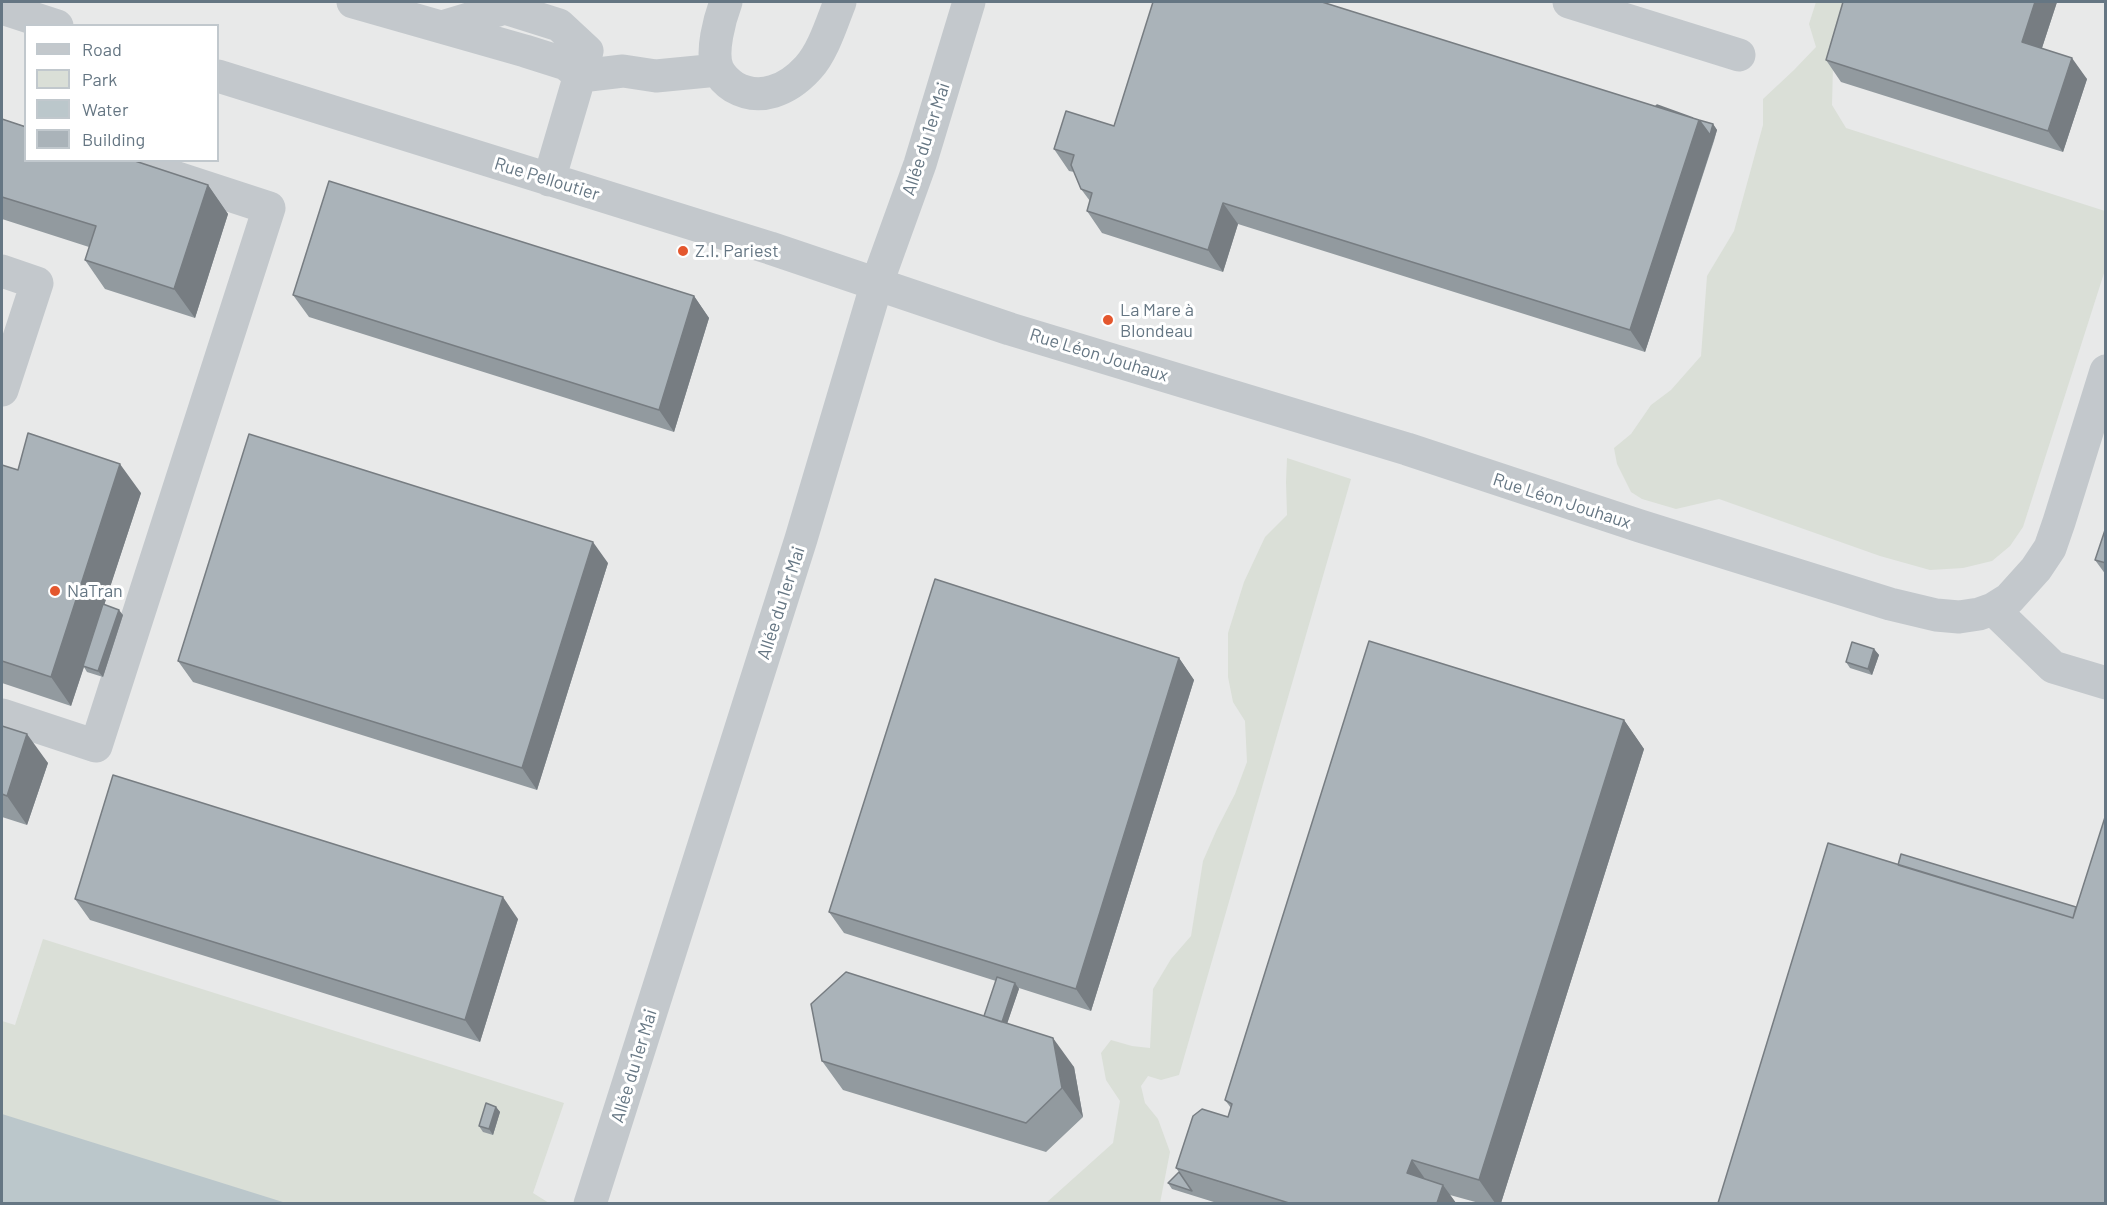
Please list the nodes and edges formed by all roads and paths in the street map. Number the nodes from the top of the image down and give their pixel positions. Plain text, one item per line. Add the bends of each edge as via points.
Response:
1 (353, 2) edge
2 (726, 2) edge
3 (840, 2) edge
4 (969, 2) edge
5 (1569, 2) edge
6 (2, 8) edge
7 (51, 24) edge
8 (1739, 55) dead end
9 (716, 60) junction
10 (219, 76) edge
11 (581, 76) junction
12 (128, 162) edge
13 (549, 180) junction
14 (2, 271) edge
15 (877, 283) junction
16 (2106, 371) edge
17 (2, 390) edge
18 (1993, 609) junction
19 (2106, 683) edge
20 (2, 715) edge
21 (590, 1203) edge

1 - 11 street via 442,27 505,8 559,25 587,51
2 - 9 street
3 - 9 street via 809,67 771,93 756,95 729,84
4 - 15 street, Allée du 1er Mai via 920,164
5 - 8 street
6 - 7 street
9 - 11 street via 654,57 623,71
10 - 13 street, Rue Pelloutier
11 - 13 street
12 - 20 street via 269,208 96,746
13 - 15 street, Rue Pelloutier
14 - 17 street via 37,283
15 - 18 street, Rue Léon Jouhaux via 1890,603 1959,617
15 - 21 street, Allée du 1er Mai via 801,539
16 - 18 street, Rue Léon Jouhaux via 2049,548 2022,586
18 - 19 street via 2053,667

